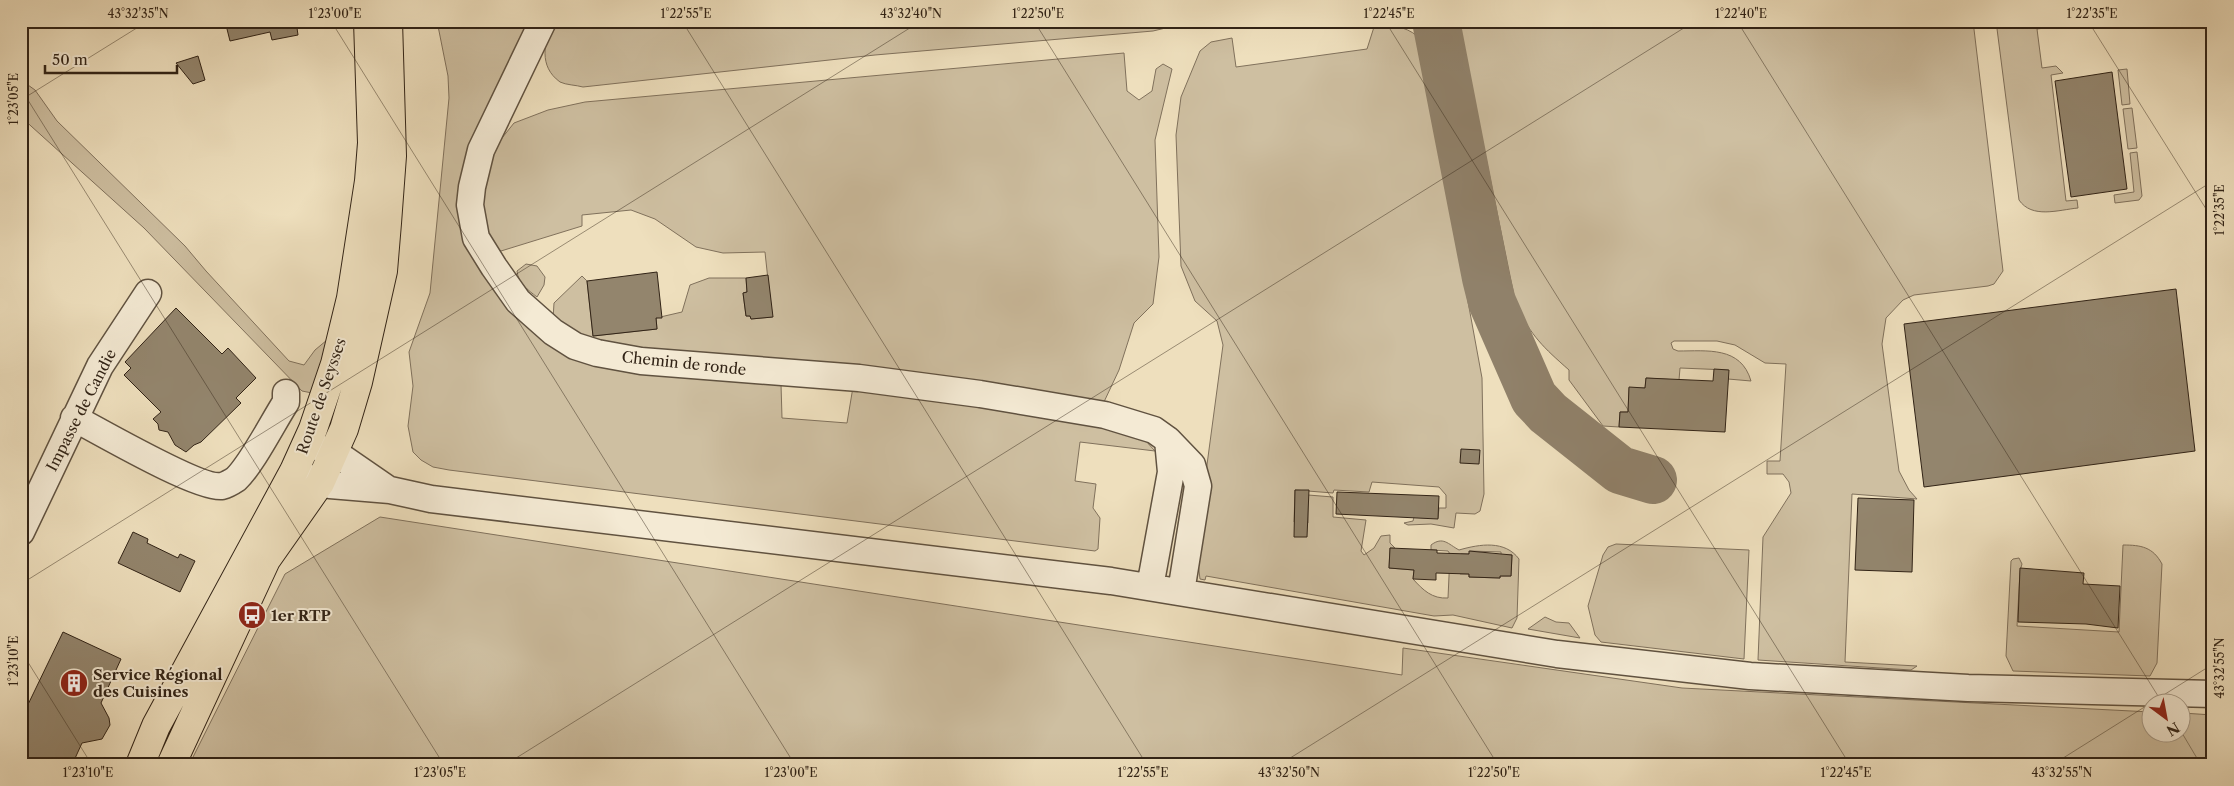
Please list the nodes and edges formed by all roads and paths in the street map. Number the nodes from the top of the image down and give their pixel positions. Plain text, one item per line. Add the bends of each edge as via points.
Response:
1 (543, 21) edge
2 (375, 25) edge
3 (148, 293) dead end
4 (286, 393) dead end
5 (74, 418) junction
6 (1168, 440) junction
7 (321, 449) junction
8 (308, 478) junction
9 (390, 490) junction
10 (21, 532) edge
11 (1150, 587) junction
12 (1180, 592) junction
13 (2213, 694) edge
14 (140, 765) edge
15 (160, 765) edge
16 (171, 765) edge

1 - 6 street, Chemin de ronde via 481,150 470,205 476,238 494,267 518,301 553,332 582,348 641,361 859,378 1105,415 1154,430
2 - 7 main road, Route de Seysses via 369,181
2 - 7 main road, Route de Seysses via 392,156 383,271 358,382
3 - 5 street, Impasse de Candie via 100,366
4 - 5 street via 286,402 250,460 236,479 223,486 187,477
5 - 10 street, Impasse de Candie
6 - 11 street via 1170,472
6 - 12 street, Chemin de ronde via 1192,465 1198,486
7 - 8 main road, Route de Seysses
7 - 9 street via 344,459
8 - 9 street
8 - 14 main road, Route de Seysses via 156,726
8 - 15 street, Route de Seysses via 253,566
8 - 16 main road, Route de Seysses via 266,560
9 - 11 street via 431,499
11 - 12 street
12 - 13 street via 1557,654 1750,676 1968,688

